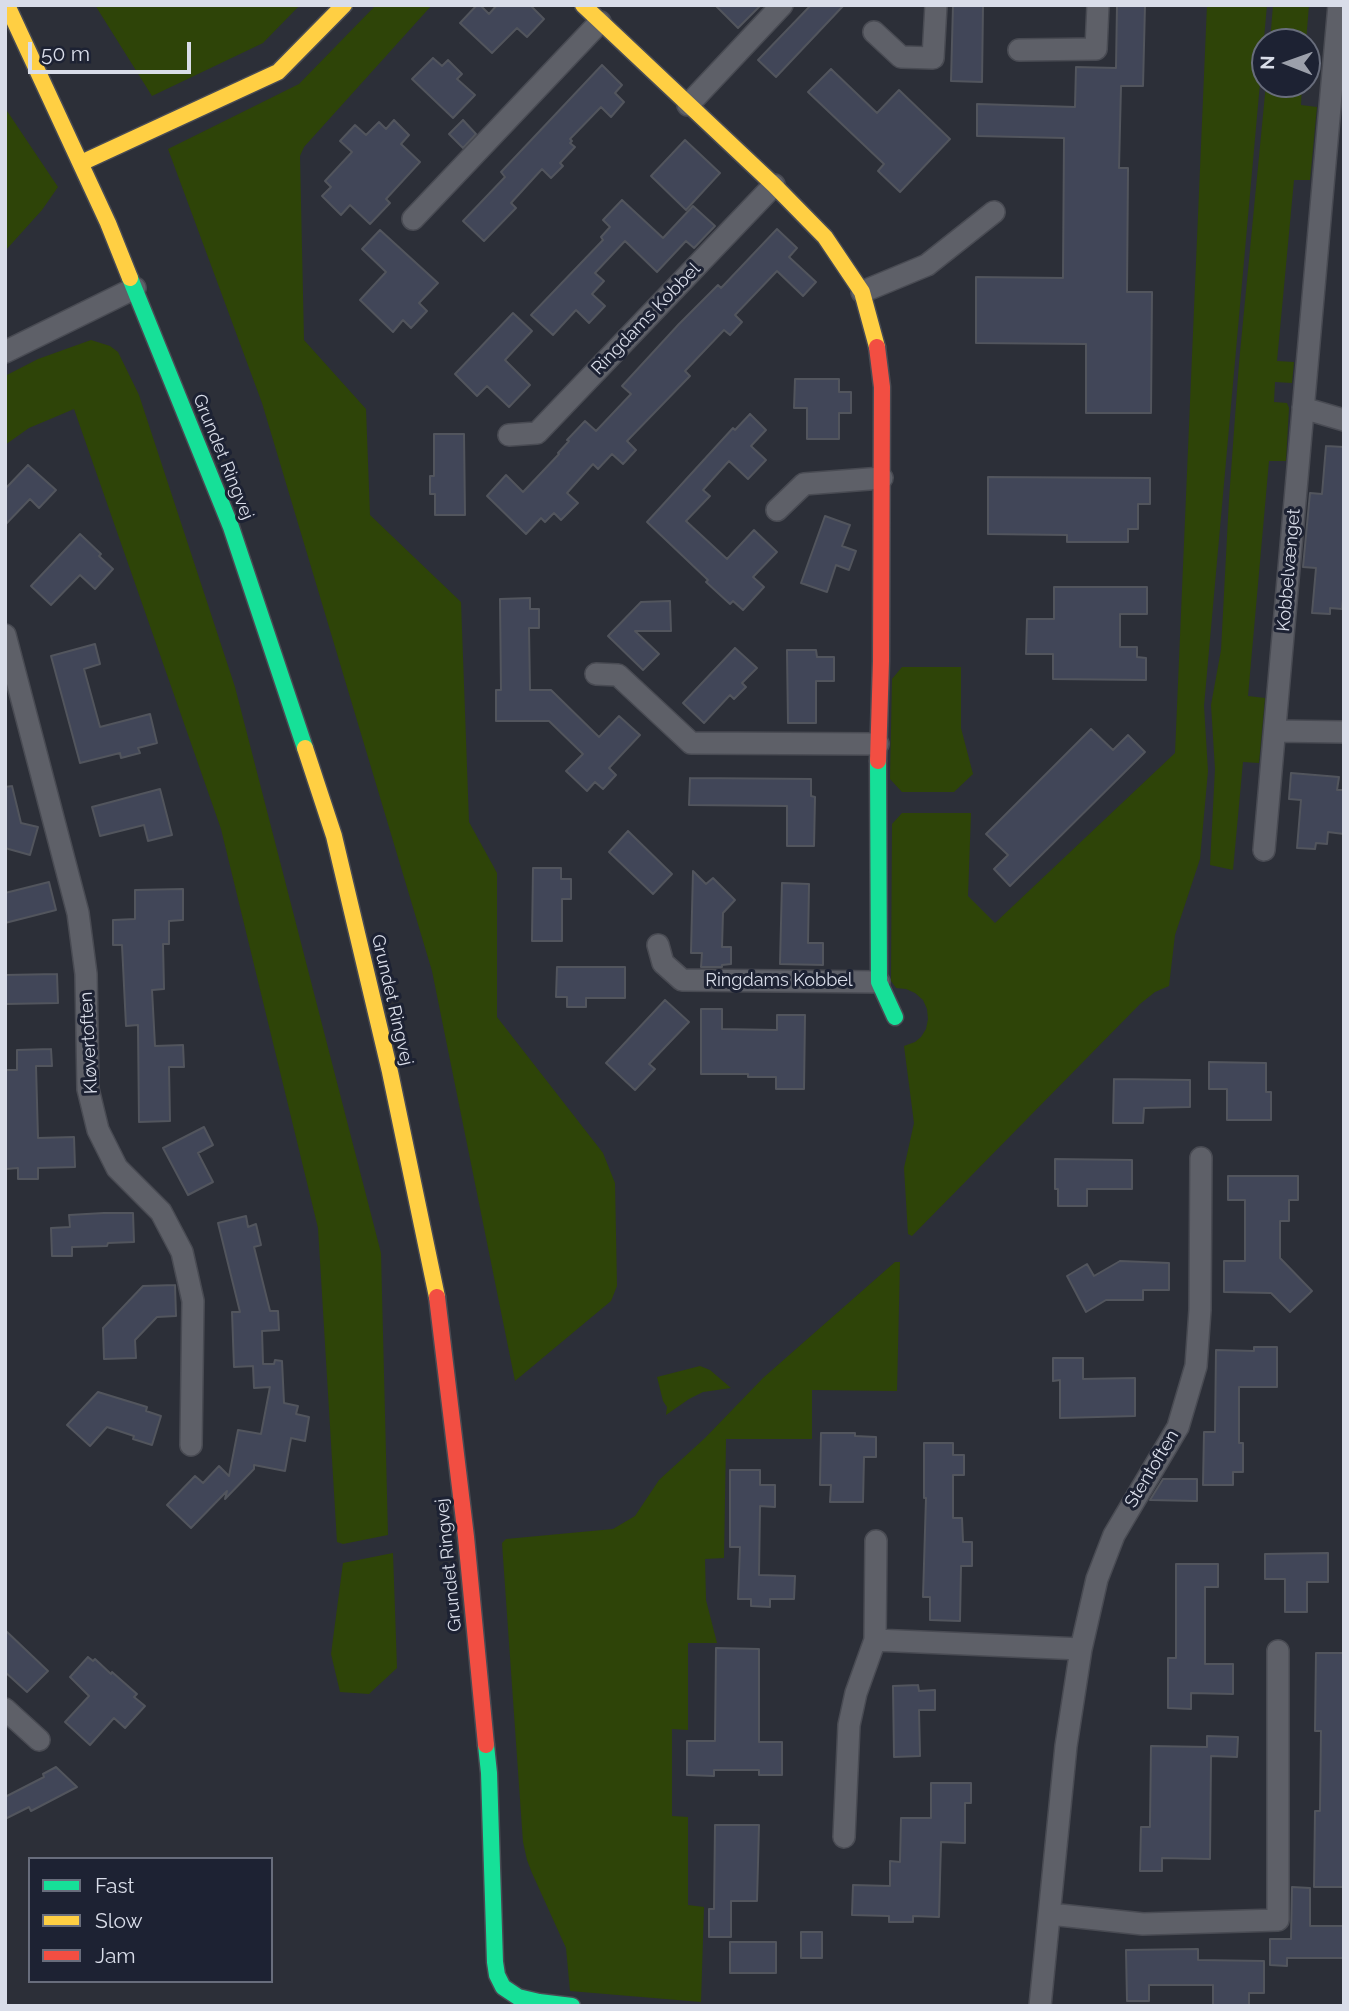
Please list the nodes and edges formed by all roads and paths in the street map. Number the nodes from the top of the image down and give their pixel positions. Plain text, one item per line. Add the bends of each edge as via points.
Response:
1 (7, 5) edge
2 (344, 5) edge
3 (583, 5) edge
4 (782, 5) edge
5 (936, 5) edge
6 (1098, 5) edge
7 (1339, 5) edge
8 (600, 22) junction
9 (874, 32) dead end
10 (1019, 50) dead end
11 (688, 104) junction
12 (1335, 150) edge
13 (81, 163) junction
14 (774, 185) junction
15 (994, 212) dead end
16 (412, 219) dead end
17 (135, 288) junction
18 (862, 292) junction
19 (5, 352) edge
20 (1303, 408) junction
21 (1344, 420) edge
22 (509, 435) dead end
23 (882, 478) junction
24 (777, 510) dead end
25 (5, 635) edge
26 (596, 674) dead end
27 (14, 705) edge
28 (1276, 731) junction
29 (1344, 732) edge
30 (878, 744) junction
31 (1264, 850) dead end
32 (657, 945) dead end
33 (879, 982) junction
34 (895, 1017) dead end
35 (1201, 1158) dead end
36 (191, 1445) dead end
37 (876, 1541) dead end
38 (875, 1640) junction
39 (1081, 1649) junction
40 (1278, 1651) dead end
41 (5, 1709) edge
42 (39, 1740) dead end
43 (844, 1837) dead end
44 (1050, 1914) junction
45 (500, 1996) edge
46 (572, 2006) edge
47 (1040, 2006) edge

1 - 13 street, Grundet Ringvej
2 - 13 street via 278,72
3 - 8 street, Ringdams Kobbel
4 - 11 street
5 - 9 street via 933,58 901,57
6 - 10 street via 1096,49
7 - 12 street, Kobbelvænget
8 - 11 street, Ringdams Kobbel
8 - 16 street
11 - 14 street, Ringdams Kobbel
12 - 20 street, Kobbelvænget
13 - 17 street, Grundet Ringvej
14 - 18 street, Ringdams Kobbel via 825,237
14 - 22 street, Ringdams Kobbel via 537,433
15 - 18 street via 928,265
17 - 19 street
17 - 45 street, Grundet Ringvej via 230,527 330,823 390,1072 437,1295 466,1537 488,1759
18 - 23 street, Ringdams Kobbel via 876,338 883,387
20 - 21 street
20 - 28 street, Kobbelvænget
23 - 24 street via 804,484
23 - 30 street, Ringdams Kobbel
25 - 27 street, Kløvertoften
26 - 30 street via 618,675 691,743
27 - 36 street, Kløvertoften via 78,913 86,974 88,1089 98,1130 117,1168 161,1212 182,1252 193,1301
28 - 29 street
28 - 31 street, Kobbelvænget
30 - 33 street, Ringdams Kobbel
32 - 33 street, Ringdams Kobbel via 663,964 682,981
33 - 34 street, Ringdams Kobbel
35 - 39 street, Stentoften via 1196,1366 1178,1427 1114,1535 1097,1579
37 - 38 street
38 - 39 street
38 - 43 street via 849,1726
39 - 44 street, Stentoften via 1066,1746
40 - 44 street via 1278,1920 1143,1924
41 - 42 street
44 - 47 street, Stentoften
45 - 46 street, Grundet Ringvej

